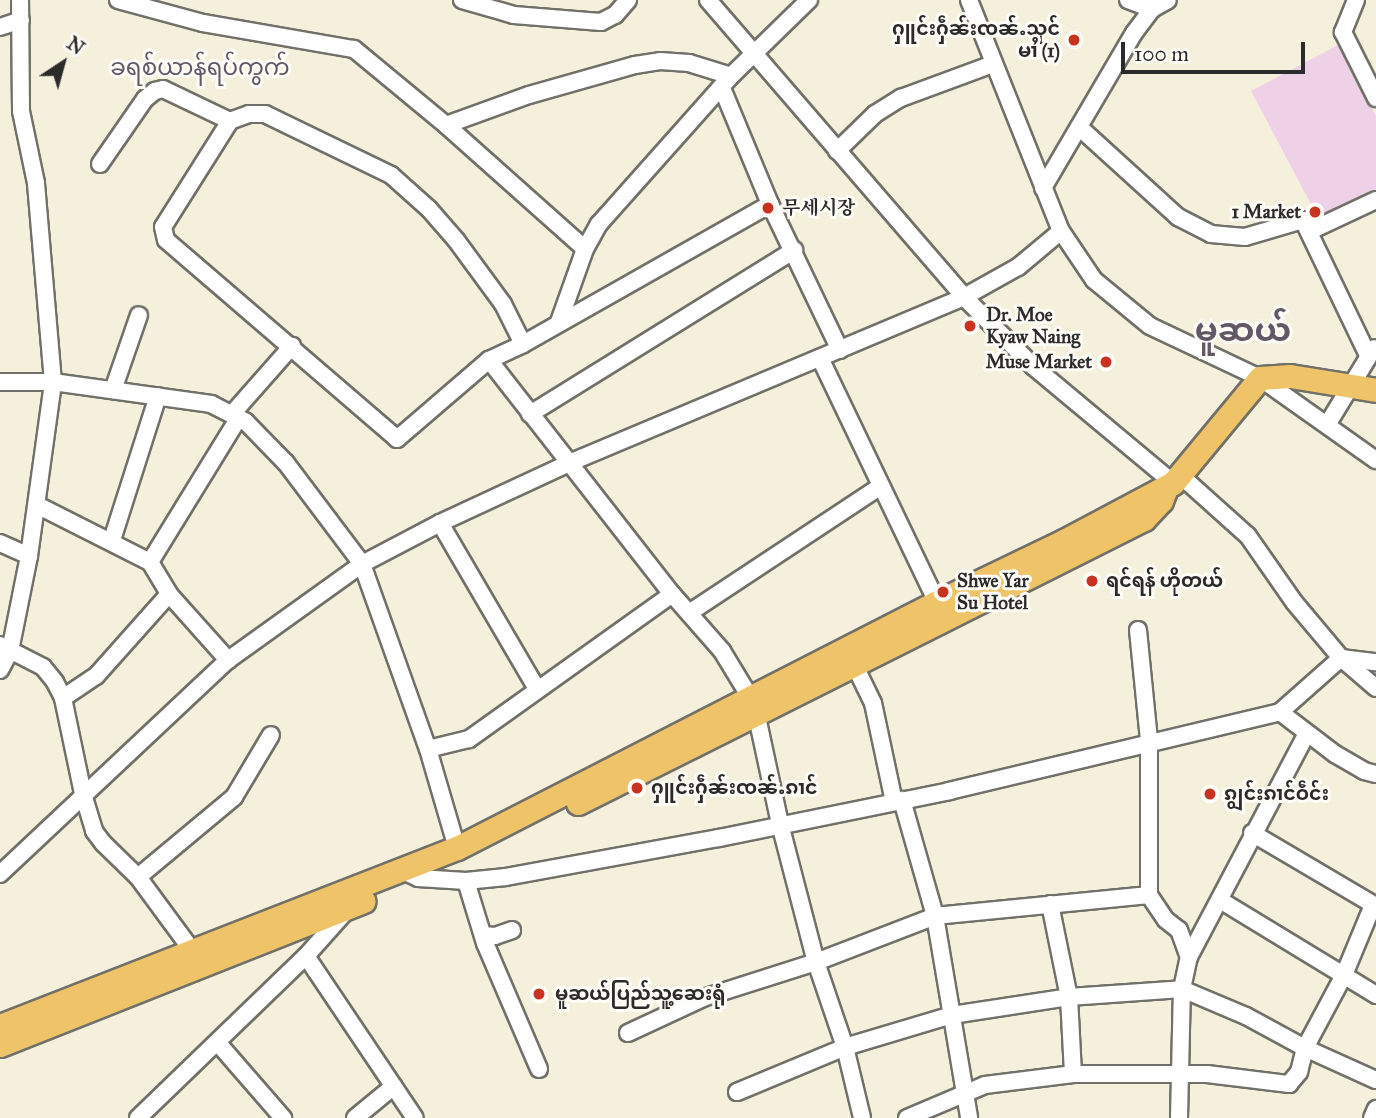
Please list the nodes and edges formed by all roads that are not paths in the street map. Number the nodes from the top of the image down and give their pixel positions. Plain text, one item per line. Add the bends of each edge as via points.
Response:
1 (21, 0) edge
2 (118, 0) edge
3 (462, 0) edge
4 (628, 0) edge
5 (708, 0) edge
6 (809, 0) edge
7 (968, 0) edge
8 (1128, 0) edge
9 (1168, 0) edge
10 (1356, 0) edge
11 (1152, 9) junction
12 (21, 20) junction
13 (0, 27) edge
14 (755, 54) junction
15 (993, 64) junction
16 (727, 82) junction
17 (1376, 98) edge
18 (230, 121) junction
19 (446, 125) junction
20 (1080, 127) junction
21 (837, 151) junction
22 (100, 164) dead end
23 (1043, 188) junction
24 (1376, 200) edge
25 (769, 204) junction
26 (1062, 231) junction
27 (1310, 231) junction
28 (585, 249) junction
29 (794, 250) junction
30 (964, 297) junction
31 (139, 315) dead end
32 (559, 321) junction
33 (523, 344) junction
34 (292, 346) junction
35 (840, 350) junction
36 (1372, 350) edge
37 (820, 358) junction
38 (489, 360) junction
39 (1259, 378) junction
40 (0, 382) edge
41 (53, 382) junction
42 (1350, 386) junction
43 (113, 390) junction
44 (1376, 390) edge
45 (159, 396) junction
46 (530, 414) junction
47 (235, 416) junction
48 (1326, 425) junction
49 (1376, 460) edge
50 (569, 463) junction
51 (1173, 482) junction
52 (881, 486) junction
53 (37, 505) junction
54 (440, 523) junction
55 (112, 540) junction
56 (0, 543) edge
57 (29, 556) junction
58 (150, 562) junction
59 (362, 564) junction
60 (169, 594) junction
61 (672, 594) junction
62 (940, 610) junction
63 (689, 613) junction
64 (1138, 630) dead end
65 (5, 648) edge
66 (1341, 659) junction
67 (228, 660) junction
68 (1376, 662) edge
69 (854, 664) junction
70 (0, 670) edge
71 (1376, 688) edge
72 (537, 689) junction
73 (63, 698) junction
74 (753, 705) junction
75 (1279, 712) junction
76 (271, 735) dead end
77 (1306, 735) junction
78 (1149, 741) junction
79 (428, 749) junction
80 (1376, 774) edge
81 (83, 794) junction
82 (898, 801) junction
83 (780, 824) junction
84 (1252, 833) junction
85 (457, 848) junction
86 (0, 874) edge
87 (410, 874) junction
88 (138, 877) junction
89 (466, 881) junction
90 (366, 884) junction
91 (1149, 894) junction
92 (1220, 900) junction
93 (1050, 904) junction
94 (1375, 905) edge
95 (350, 907) junction
96 (935, 916) junction
97 (512, 930) dead end
98 (483, 935) junction
99 (306, 956) junction
100 (1189, 957) junction
101 (195, 958) junction
102 (816, 962) junction
103 (1344, 975) junction
104 (1182, 989) junction
105 (1376, 995) edge
106 (1069, 997) junction
107 (952, 1014) junction
108 (0, 1026) edge
109 (628, 1033) dead end
110 (217, 1042) junction
111 (0, 1045) edge
112 (845, 1047) junction
113 (1305, 1048) junction
114 (539, 1069) dead end
115 (1073, 1074) junction
116 (1180, 1075) junction
117 (1376, 1080) edge
118 (394, 1086) junction
119 (165, 1091) junction
120 (737, 1092) dead end
121 (967, 1093) junction
122 (1376, 1109) edge
123 (138, 1118) edge
124 (153, 1118) edge
125 (283, 1118) edge
126 (355, 1118) edge
127 (415, 1118) edge
128 (862, 1118) edge
129 (907, 1118) edge
130 (969, 1118) edge
131 (1179, 1118) edge
132 (1372, 1118) edge

1 - 12 street
2 - 19 street via 203,23 354,49
3 - 4 street via 514,15 601,23
5 - 14 street
6 - 14 street
7 - 15 street
8 - 11 street
9 - 11 street
10 - 17 street via 1343,32
11 - 20 street
12 - 13 street
12 - 41 street via 21,111 36,183
14 - 16 street
14 - 21 street
15 - 21 street via 901,98 875,114
15 - 23 street
16 - 19 street via 689,63 660,61 529,95
16 - 25 street
16 - 28 street via 649,165
18 - 22 street via 163,89 155,91
18 - 33 street via 265,114 391,175 456,240 503,304
18 - 34 street via 166,217 166,240
19 - 28 street
20 - 23 street
20 - 27 street via 1178,216 1211,234 1245,237 1298,219
21 - 30 street
23 - 26 street
24 - 27 street
25 - 29 street
25 - 32 street
26 - 30 street via 1018,267
26 - 39 street via 1094,280 1150,326
27 - 36 street
28 - 32 street
29 - 35 street
29 - 46 street
30 - 35 street
30 - 51 street via 1034,367
31 - 43 street
32 - 33 street
33 - 38 street
34 - 38 street via 394,439
34 - 47 street
35 - 37 street
36 - 42 street
37 - 50 street
37 - 52 street
38 - 46 street
39 - 42 highway via 1290,376
39 - 48 street
39 - 51 highway
40 - 41 street
41 - 43 street
41 - 53 street
42 - 44 highway
42 - 48 street
43 - 45 street
45 - 47 street via 211,404
45 - 55 street
46 - 50 street
47 - 58 street
47 - 59 street via 286,463
48 - 49 street
50 - 54 street
50 - 61 street
51 - 62 highway
51 - 66 street via 1248,536
52 - 62 street
52 - 63 street
53 - 55 street
53 - 57 street
54 - 59 street
54 - 72 street
55 - 58 street
56 - 57 street
57 - 65 street
58 - 60 street
59 - 67 street
59 - 79 street
60 - 67 street
60 - 73 street via 96,676
61 - 63 street
61 - 72 street
62 - 69 highway
62 - 74 highway
63 - 74 street via 722,651
64 - 78 street
65 - 70 street
65 - 73 street via 43,667
66 - 68 street
66 - 71 street
66 - 75 street
67 - 81 street
69 - 74 highway
69 - 82 street via 873,703
72 - 79 street via 470,739
73 - 81 street
74 - 83 street
74 - 85 highway
74 - 87 highway via 462,862
75 - 77 street
75 - 78 street
76 - 88 street via 234,797
77 - 80 street
77 - 84 street
78 - 82 street
78 - 91 street
79 - 85 street
81 - 86 street
81 - 88 street via 94,831
82 - 83 street
82 - 96 street
83 - 89 street
83 - 102 street
84 - 92 street
84 - 94 street
85 - 87 highway
87 - 89 street
87 - 90 highway
87 - 95 highway
88 - 101 street
89 - 98 street
90 - 95 street
90 - 101 highway
91 - 93 street
91 - 100 street via 1166,920 1179,930
92 - 100 street
92 - 103 street
93 - 96 street
93 - 106 street
94 - 103 street
95 - 99 street
95 - 101 highway
96 - 102 street
96 - 107 street
97 - 98 street
98 - 114 street
99 - 110 street
99 - 118 street
100 - 104 street
101 - 108 highway
101 - 111 highway
102 - 109 street via 703,998
102 - 112 street
103 - 105 street
103 - 113 street
104 - 106 street
104 - 113 street
104 - 116 street
106 - 107 street
106 - 115 street
107 - 112 street
107 - 121 street
110 - 119 street
110 - 125 street
112 - 120 street
112 - 128 street
113 - 116 street via 1299,1072 1289,1084
113 - 117 street
115 - 116 street
115 - 121 street via 985,1085
116 - 131 street
118 - 126 street
118 - 127 street
119 - 123 street
119 - 124 street
121 - 129 street
121 - 130 street
122 - 132 street

